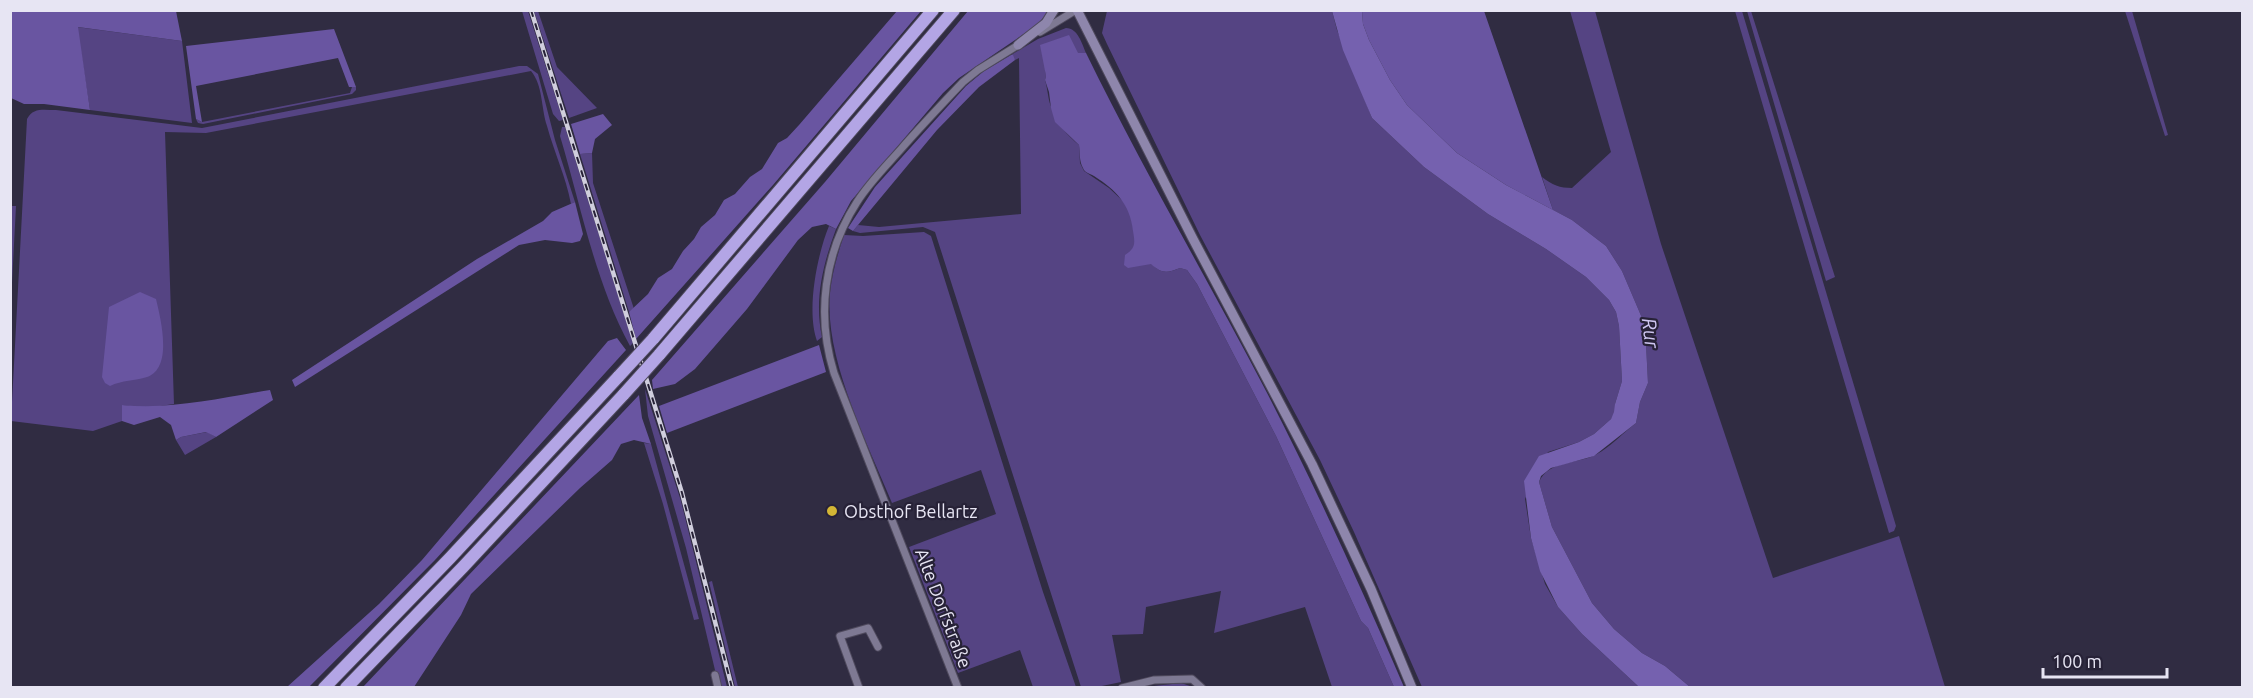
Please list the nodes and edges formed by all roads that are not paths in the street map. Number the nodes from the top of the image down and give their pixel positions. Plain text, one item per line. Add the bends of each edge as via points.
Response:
1 (933, 10) edge
2 (954, 10) edge
3 (1054, 10) edge
4 (1077, 10) edge
5 (1018, 45) junction
6 (878, 647) dead end
7 (715, 675) dead end
8 (324, 687) edge
9 (346, 687) edge
10 (718, 687) edge
11 (859, 687) edge
12 (958, 687) edge
13 (1122, 687) edge
14 (1202, 687) edge
15 (1412, 687) edge

1 - 8 highway, bridge via 653,339
2 - 9 highway, bridge via 624,394
3 - 5 main road via 1046,23
4 - 5 street, Alte Dorfstraße
4 - 15 main road via 1312,464
5 - 12 street, Alte Dorfstraße via 963,82 874,180 847,217 831,258 825,299 825,332 834,373
6 - 11 street via 868,628 840,636
7 - 10 street
13 - 14 street via 1154,680 1192,679

